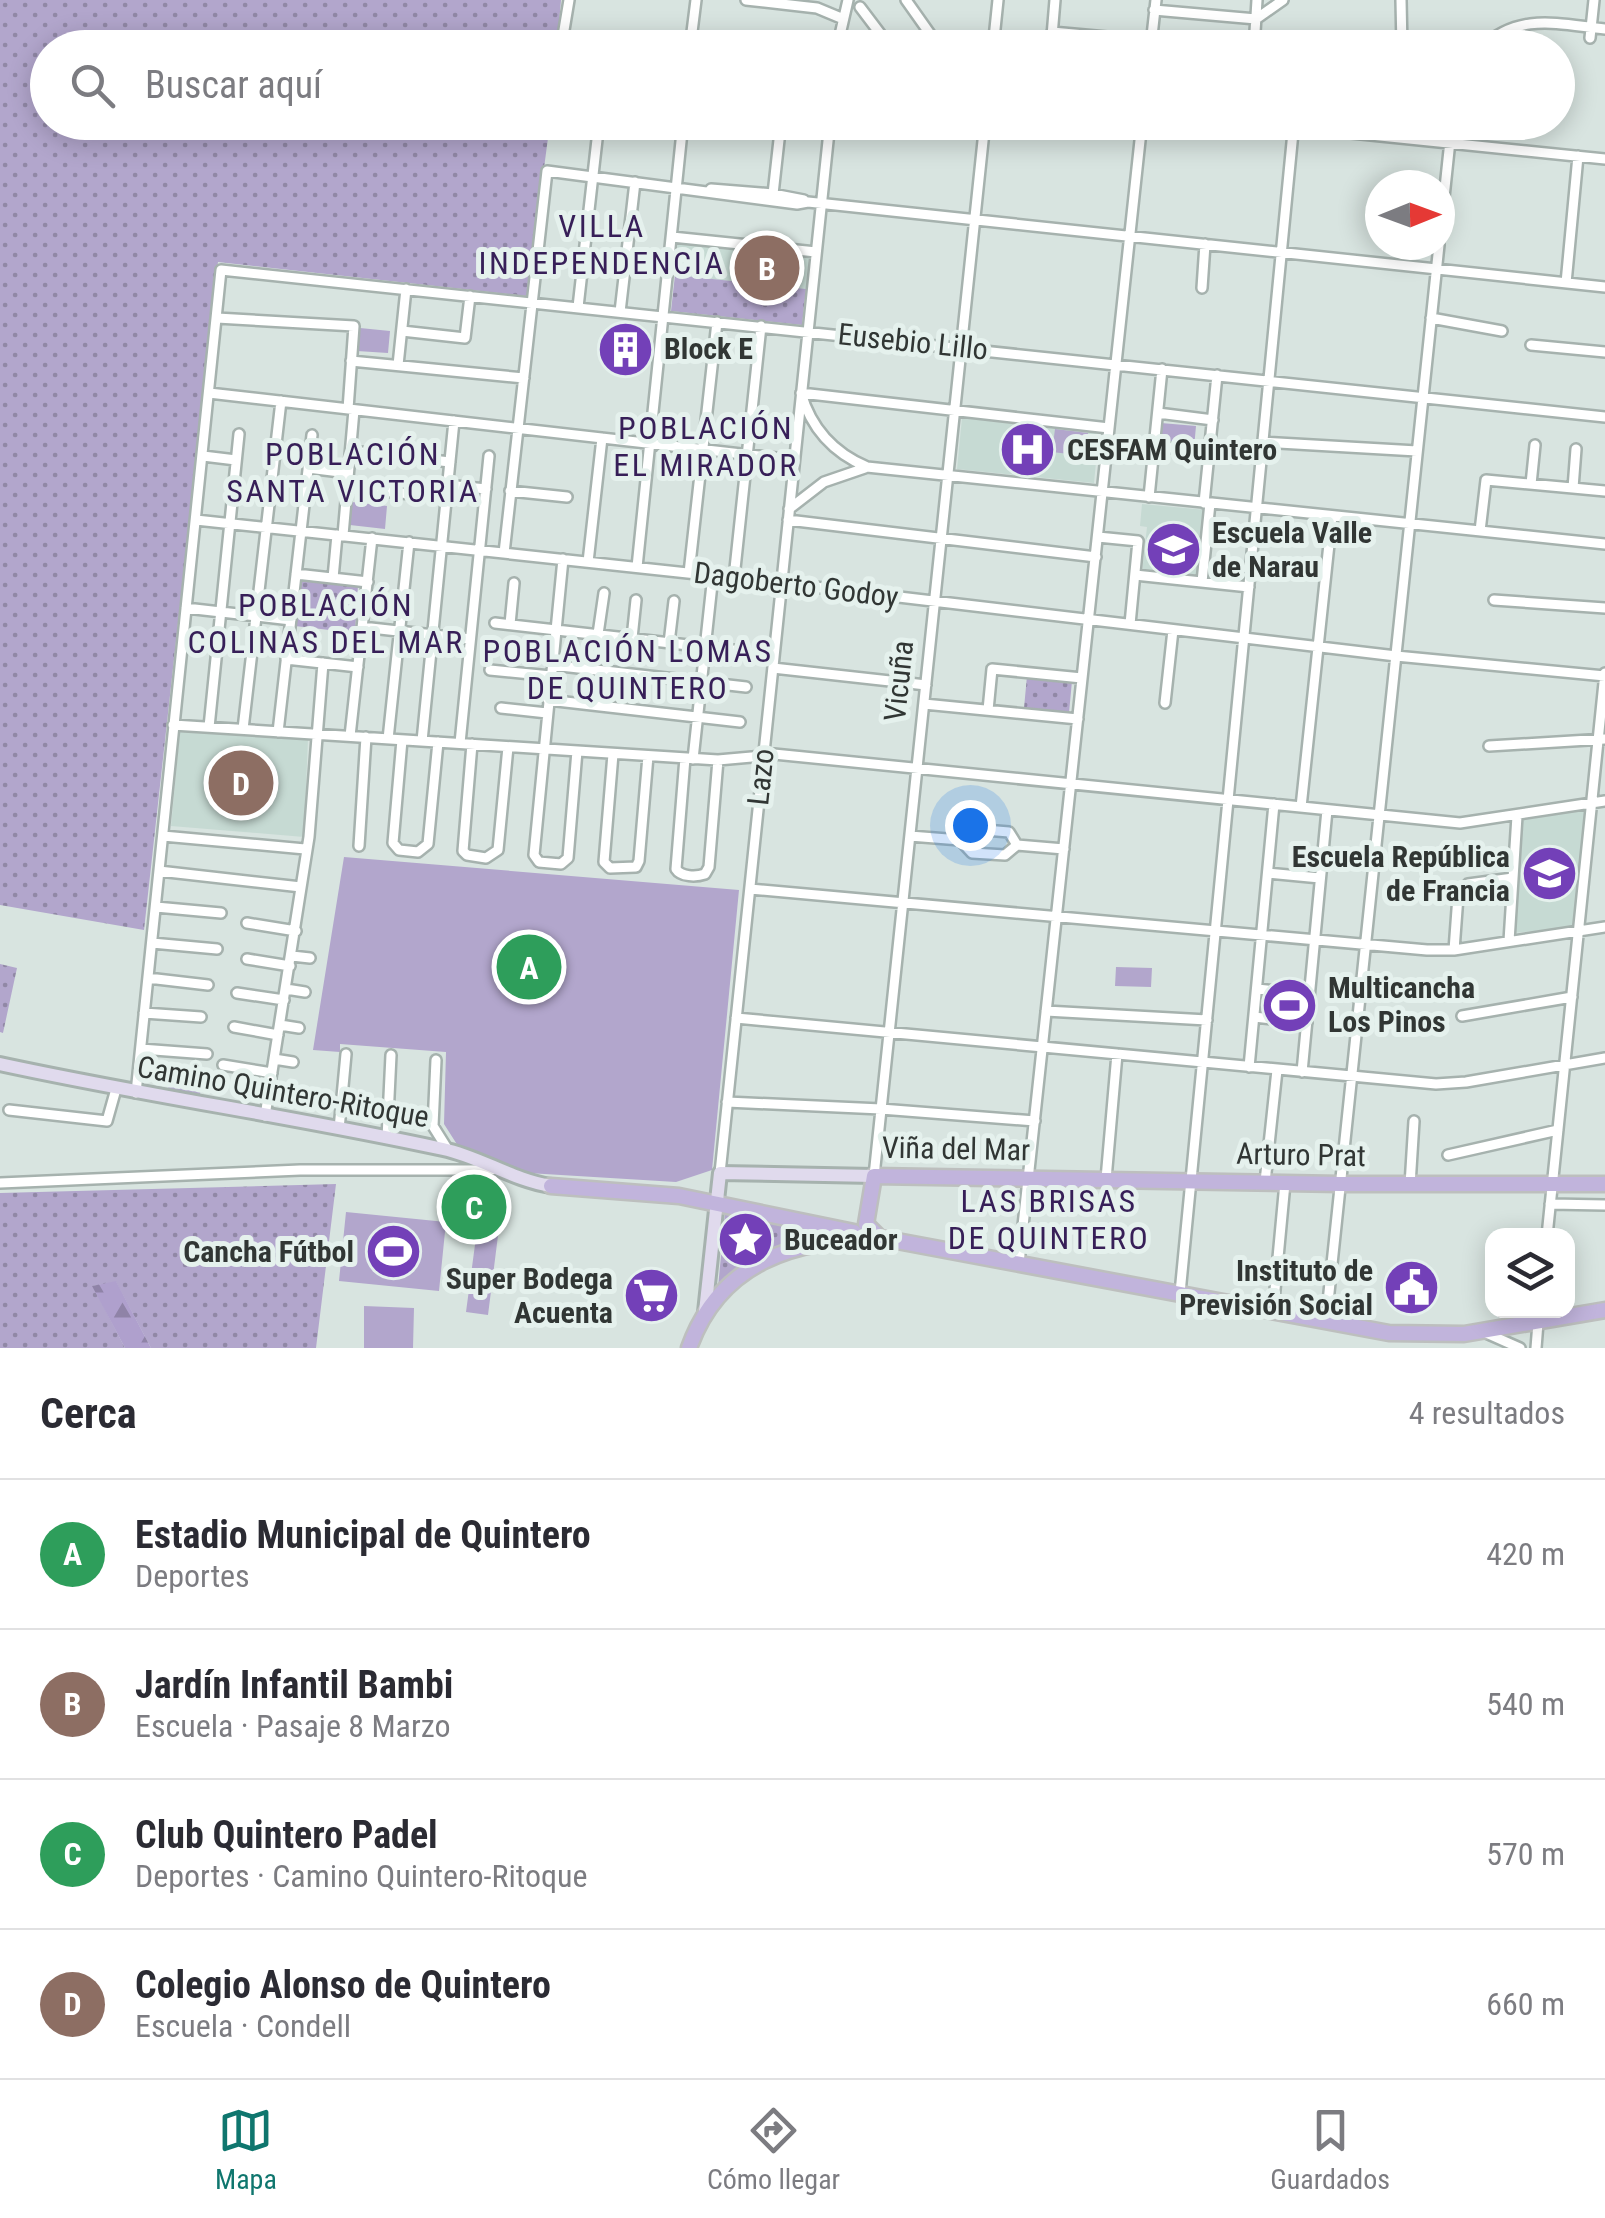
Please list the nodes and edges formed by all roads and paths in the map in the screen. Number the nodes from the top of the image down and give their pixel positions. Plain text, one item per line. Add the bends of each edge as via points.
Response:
1 (569, 0) edge
2 (696, 0) edge
3 (746, 0) edge
4 (848, 0) edge
5 (906, 0) edge
6 (998, 0) edge
7 (1055, 0) edge
8 (1208, 0) edge
9 (1257, 0) edge
10 (1283, 0) edge
11 (1401, 0) edge
12 (1594, 0) edge
13 (1155, 5) edge
14 (860, 8) dead end
15 (1206, 15) junction
16 (842, 18) junction
17 (1256, 18) junction
18 (564, 30) edge
19 (692, 30) edge
20 (840, 30) edge
21 (877, 30) edge
22 (927, 30) edge
23 (995, 30) edge
24 (1052, 30) edge
25 (1152, 30) edge
26 (1255, 30) edge
27 (1402, 30) edge
28 (1504, 30) edge
29 (1574, 30) edge
30 (1575, 30) edge
31 (1605, 30) edge
32 (1590, 33) junction
33 (597, 140) edge
34 (682, 140) edge
35 (778, 140) edge
36 (828, 140) edge
37 (983, 140) edge
38 (1140, 140) edge
39 (1293, 140) edge
40 (1424, 140) edge
41 (1450, 140) edge
42 (1450, 143) junction
43 (1578, 156) junction
44 (1605, 159) edge
45 (1447, 170) edge
46 (593, 177) junction
47 (635, 182) junction
48 (677, 187) junction
49 (703, 190) junction
50 (773, 194) junction
51 (808, 202) junction
52 (821, 203) junction
53 (975, 220) junction
54 (1130, 236) junction
55 (672, 237) junction
56 (1205, 244) junction
57 (816, 252) junction
58 (1282, 252) junction
59 (1437, 260) edge
60 (1436, 269) junction
61 (1566, 282) junction
62 (1605, 287) edge
63 (1202, 288) dead end
64 (406, 289) junction
65 (470, 296) junction
66 (532, 302) junction
67 (578, 307) junction
68 (620, 312) junction
69 (663, 316) junction
70 (217, 318) junction
71 (1431, 318) junction
72 (717, 322) junction
73 (761, 326) junction
74 (402, 331) junction
75 (808, 331) junction
76 (1502, 331) dead end
77 (1530, 345) dead end
78 (962, 348) junction
79 (1605, 352) edge
80 (352, 361) junction
81 (1116, 364) junction
82 (398, 365) junction
83 (1162, 369) junction
84 (1218, 375) junction
85 (524, 378) junction
86 (1269, 381) junction
87 (210, 393) junction
88 (801, 393) junction
89 (1423, 397) junction
90 (281, 401) junction
91 (351, 409) junction
92 (955, 410) junction
93 (1158, 413) junction
94 (1605, 417) edge
95 (1213, 420) junction
96 (454, 421) junction
97 (518, 428) junction
98 (1110, 428) junction
99 (239, 434) dead end
100 (312, 434) dead end
101 (602, 438) junction
102 (1263, 442) junction
103 (650, 443) junction
104 (1534, 445) dead end
105 (1154, 446) junction
106 (1576, 449) dead end
107 (703, 450) junction
108 (350, 451) junction
109 (1417, 451) junction
110 (1210, 452) junction
111 (747, 454) junction
112 (203, 456) junction
113 (489, 456) dead end
114 (236, 460) junction
115 (794, 460) junction
116 (450, 462) junction
117 (867, 467) junction
118 (308, 468) junction
119 (348, 473) junction
120 (948, 476) junction
121 (447, 484) junction
122 (1531, 484) junction
123 (347, 487) junction
124 (1572, 488) junction
125 (486, 489) junction
126 (510, 490) junction
127 (1102, 492) junction
128 (1605, 492) edge
129 (567, 497) dead end
130 (1149, 497) junction
131 (446, 498) junction
132 (1207, 503) junction
133 (1257, 508) junction
134 (789, 514) junction
135 (1332, 516) junction
136 (196, 520) junction
137 (229, 523) junction
138 (1410, 524) junction
139 (266, 527) junction
140 (301, 531) junction
141 (1480, 531) junction
142 (340, 535) junction
143 (1098, 537) junction
144 (372, 538) junction
145 (941, 539) junction
146 (409, 542) junction
147 (1605, 544) edge
148 (440, 546) junction
149 (479, 550) junction
150 (504, 553) junction
151 (1096, 557) junction
152 (564, 559) junction
153 (588, 562) junction
154 (637, 567) junction
155 (688, 572) junction
156 (296, 574) junction
157 (713, 575) junction
158 (1135, 575) junction
159 (333, 578) junction
160 (734, 578) junction
161 (368, 582) junction
162 (1202, 582) junction
163 (514, 583) dead end
164 (782, 583) junction
165 (1249, 587) junction
166 (604, 593) dead end
167 (636, 600) dead end
168 (1494, 600) dead end
169 (935, 601) junction
170 (674, 602) dead end
171 (186, 608) junction
172 (1605, 608) edge
173 (220, 612) junction
174 (256, 616) junction
175 (290, 620) junction
176 (1089, 620) junction
177 (495, 622) dead end
178 (510, 624) junction
179 (1130, 624) junction
180 (362, 627) junction
181 (556, 629) junction
182 (1173, 630) junction
183 (399, 631) junction
184 (598, 634) junction
185 (432, 635) junction
186 (470, 638) junction
187 (632, 638) junction
188 (1244, 638) junction
189 (669, 642) junction
190 (705, 647) junction
191 (1318, 647) junction
192 (741, 651) dead end
193 (1396, 656) junction
194 (286, 659) junction
195 (322, 663) junction
196 (358, 667) junction
197 (773, 668) junction
198 (490, 670) dead end
199 (551, 670) junction
200 (1605, 675) edge
201 (1082, 678) junction
202 (701, 682) junction
203 (926, 685) junction
204 (746, 687) dead end
205 (548, 700) junction
206 (1165, 703) dead end
207 (924, 704) junction
208 (501, 708) dead end
209 (988, 710) junction
210 (547, 714) junction
211 (698, 717) junction
212 (1078, 719) junction
213 (740, 722) dead end
214 (173, 725) junction
215 (209, 727) junction
216 (243, 729) junction
217 (278, 732) junction
218 (315, 734) junction
219 (350, 736) junction
220 (366, 737) junction
221 (388, 739) junction
222 (1602, 739) edge
223 (402, 740) junction
224 (422, 741) junction
225 (438, 742) junction
226 (460, 743) junction
227 (472, 744) junction
228 (508, 746) junction
229 (1488, 746) dead end
230 (543, 749) junction
231 (577, 751) junction
232 (613, 754) junction
233 (764, 755) junction
234 (648, 756) junction
235 (689, 758) junction
236 (718, 760) junction
237 (917, 768) junction
238 (1071, 784) junction
239 (1228, 800) junction
240 (1605, 801) edge
241 (1592, 803) junction
242 (1274, 804) junction
243 (1301, 807) junction
244 (1326, 810) junction
245 (1379, 815) junction
246 (1518, 816) junction
247 (163, 836) junction
248 (910, 836) junction
249 (960, 840) junction
250 (1018, 845) junction
251 (359, 846) dead end
252 (1064, 849) junction
253 (305, 850) junction
254 (159, 872) junction
255 (1268, 873) junction
256 (1320, 878) junction
257 (1514, 878) junction
258 (1468, 884) dead end
259 (302, 887) junction
260 (750, 889) junction
261 (1458, 896) dead end
262 (903, 903) junction
263 (156, 907) junction
264 (220, 913) dead end
265 (1056, 916) junction
266 (247, 923) dead end
267 (1605, 926) edge
268 (296, 931) junction
269 (1216, 931) junction
270 (1578, 931) junction
271 (1262, 935) junction
272 (1314, 940) junction
273 (1509, 941) junction
274 (152, 943) junction
275 (1366, 945) junction
276 (217, 949) dead end
277 (1454, 950) junction
278 (247, 958) dead end
279 (310, 958) dead end
280 (291, 961) junction
281 (148, 978) junction
282 (208, 985) dead end
283 (1257, 989) junction
284 (305, 992) dead end
285 (237, 993) dead end
286 (1309, 994) junction
287 (285, 995) junction
288 (1572, 996) junction
289 (1046, 1011) junction
290 (144, 1012) junction
291 (1462, 1016) dead end
292 (201, 1017) dead end
293 (736, 1018) junction
294 (1254, 1018) junction
295 (1207, 1020) junction
296 (1306, 1022) junction
297 (234, 1027) dead end
298 (299, 1028) dead end
299 (279, 1030) junction
300 (889, 1033) junction
301 (1042, 1048) junction
302 (140, 1049) junction
303 (207, 1054) dead end
304 (346, 1054) dead end
305 (1117, 1054) junction
306 (392, 1055) dead end
307 (274, 1058) junction
308 (1605, 1058) edge
309 (436, 1060) dead end
310 (294, 1062) dead end
311 (1203, 1063) junction
312 (0, 1064) edge
313 (1565, 1064) junction
314 (223, 1065) dead end
315 (1249, 1067) junction
316 (1277, 1070) junction
317 (1302, 1072) junction
318 (272, 1073) junction
319 (1352, 1077) junction
320 (116, 1089) junction
321 (136, 1093) junction
322 (727, 1102) junction
323 (881, 1109) junction
324 (9, 1110) dead end
325 (266, 1116) junction
326 (1414, 1120) dead end
327 (1034, 1121) junction
328 (339, 1130) junction
329 (1558, 1130) junction
330 (386, 1138) junction
331 (448, 1150) junction
332 (1448, 1155) dead end
333 (494, 1170) junction
334 (720, 1173) junction
335 (874, 1176) junction
336 (1028, 1178) junction
337 (1106, 1178) junction
338 (1191, 1180) junction
339 (1266, 1182) junction
340 (1286, 1182) junction
341 (0, 1183) edge
342 (1340, 1184) junction
343 (1605, 1184) edge
344 (1410, 1185) junction
345 (551, 1186) joint
346 (1552, 1186) junction
347 (717, 1203) junction
348 (1550, 1204) junction
349 (1605, 1204) edge
350 (804, 1224) junction
351 (866, 1224) junction
352 (1548, 1228) edge
353 (880, 1238) junction
354 (800, 1245) junction
355 (1019, 1263) junction
356 (1180, 1293) junction
357 (1273, 1310) junction
358 (1605, 1310) edge
359 (705, 1312) junction
360 (1575, 1313) edge
361 (1532, 1318) edge
362 (1539, 1318) edge
363 (1326, 1322) junction
364 (1483, 1332) junction
365 (689, 1348) edge
366 (1520, 1348) edge
367 (1536, 1348) edge

1 - 18 street
2 - 19 street
3 - 16 street via 817,8
4 - 16 street
5 - 22 street
6 - 23 street
7 - 24 street
8 - 15 street
9 - 17 street
10 - 17 street
11 - 27 street
12 - 32 street
13 - 15 street
13 - 25 street
14 - 21 street
15 - 17 street
16 - 20 street
17 - 26 street
28 - 29 street via 1530,22
30 - 32 street
31 - 32 street
33 - 46 street
34 - 48 street
35 - 50 street
36 - 52 street, Lazo
37 - 53 street, Vicuña
38 - 54 street
39 - 58 street
40 - 42 street
41 - 42 street
42 - 43 street
42 - 45 street
43 - 44 street
43 - 61 street
46 - 47 street
46 - 66 street via 547,171
46 - 67 street
47 - 48 street
47 - 68 street
48 - 49 street
48 - 55 street
49 - 50 street
49 - 51 street
50 - 51 street
51 - 52 street
52 - 53 street
52 - 57 street, Lazo
53 - 54 street
53 - 78 street, Vicuña
54 - 56 street
54 - 81 street
55 - 57 street
55 - 69 street
56 - 58 street
56 - 63 street
57 - 75 street, Lazo
58 - 60 street
58 - 86 street
59 - 60 street
60 - 61 street
60 - 71 street
61 - 62 street
64 - 65 street, Eusebio Lillo
64 - 70 street, Eusebio Lillo via 221,270
64 - 74 street
65 - 66 street, Eusebio Lillo
65 - 74 street via 466,338
66 - 67 street, Eusebio Lillo
66 - 85 street
67 - 68 street, Eusebio Lillo
68 - 69 street, Eusebio Lillo
69 - 72 street, Eusebio Lillo
69 - 103 street
70 - 80 street via 354,326
70 - 87 street
71 - 76 street
71 - 89 street
72 - 73 street, Eusebio Lillo
72 - 107 street
73 - 75 street, Eusebio Lillo
73 - 111 street
74 - 82 street
75 - 78 street, Eusebio Lillo
75 - 88 street, Lazo
77 - 79 street
78 - 81 street, Eusebio Lillo
78 - 92 street, Vicuña
80 - 82 street
80 - 91 street
81 - 83 street, Eusebio Lillo
81 - 98 street
82 - 85 street
83 - 84 street, Eusebio Lillo
83 - 93 street
84 - 86 street, Eusebio Lillo
84 - 95 street
85 - 97 street
86 - 89 street, Eusebio Lillo
86 - 102 street
87 - 90 street
87 - 112 street
88 - 92 street
88 - 115 street, Lazo
88 - 117 street via 824,437
89 - 94 street, Eusebio Lillo
89 - 109 street
90 - 91 street
90 - 139 street
91 - 96 street
91 - 108 street
92 - 98 street
92 - 120 street, Vicuña
93 - 95 street
93 - 105 street
95 - 110 street
96 - 97 street
96 - 116 street
97 - 101 street
97 - 126 street
98 - 127 street
99 - 114 street
100 - 118 street
101 - 103 street
101 - 153 street
102 - 109 street
102 - 133 street
103 - 107 street
103 - 154 street
104 - 122 street
105 - 110 street
105 - 130 street
106 - 124 street
107 - 111 street
107 - 155 street
108 - 116 street
108 - 119 street
109 - 138 street
110 - 132 street
111 - 115 street
111 - 160 street
112 - 114 street
112 - 136 street
113 - 125 street
114 - 137 street
115 - 134 street, Lazo
116 - 121 street
117 - 120 street
117 - 134 street via 824,482
118 - 119 street
118 - 140 street
119 - 123 street
120 - 127 street
120 - 145 street, Vicuña
121 - 125 street
121 - 131 street
122 - 124 street
122 - 141 street via 1486,480
123 - 131 street
123 - 142 street
124 - 128 street
125 - 149 street
126 - 129 street
126 - 150 street
127 - 130 street
127 - 143 street
130 - 132 street
131 - 148 street
132 - 133 street
132 - 162 street
133 - 135 street
133 - 165 street
134 - 145 street
134 - 164 street, Lazo
135 - 138 street
135 - 191 street
136 - 137 street, Dagoberto Godoy
136 - 171 street
137 - 139 street, Dagoberto Godoy
137 - 173 street
138 - 141 street
138 - 193 street
139 - 140 street, Dagoberto Godoy
139 - 174 street
140 - 142 street, Dagoberto Godoy
140 - 156 street
141 - 147 street
142 - 144 street, Dagoberto Godoy
142 - 159 street
143 - 151 street
143 - 158 street via 1138,541
144 - 146 street, Dagoberto Godoy
144 - 161 street
145 - 151 street
145 - 169 street, Vicuña
146 - 148 street, Dagoberto Godoy
146 - 183 street
148 - 149 street, Dagoberto Godoy
148 - 185 street
149 - 150 street, Dagoberto Godoy
149 - 186 street
150 - 152 street, Dagoberto Godoy
151 - 176 street
152 - 153 street, Dagoberto Godoy
152 - 181 street
153 - 154 street, Dagoberto Godoy
154 - 155 street, Dagoberto Godoy
155 - 157 street, Dagoberto Godoy
156 - 159 street
156 - 175 street
157 - 160 street, Dagoberto Godoy
157 - 190 street
158 - 162 street
158 - 179 street
159 - 161 street
160 - 164 street, Dagoberto Godoy
161 - 180 street
162 - 165 street
163 - 178 street
164 - 169 street, Dagoberto Godoy
164 - 197 street, Lazo
165 - 188 street
166 - 184 street
167 - 187 street
168 - 172 street
169 - 176 street, Dagoberto Godoy
169 - 203 street, Vicuña
170 - 189 street
171 - 173 street
171 - 214 street
173 - 174 street
173 - 215 street
174 - 175 street
174 - 216 street
175 - 194 street
176 - 179 street, Dagoberto Godoy
176 - 201 street
177 - 178 street
178 - 181 street
179 - 182 street, Dagoberto Godoy
180 - 183 street
180 - 196 street
181 - 184 street
181 - 199 street
182 - 188 street, Dagoberto Godoy
182 - 206 street
183 - 185 street
183 - 221 street
184 - 187 street
185 - 186 street
185 - 224 street
186 - 226 street
187 - 189 street
188 - 191 street, Dagoberto Godoy
188 - 239 street
189 - 190 street
190 - 192 street
190 - 202 street
191 - 193 street, Dagoberto Godoy
191 - 243 street
193 - 200 street, Dagoberto Godoy
193 - 245 street
194 - 195 street
194 - 217 street
195 - 196 street
195 - 218 street
196 - 219 street
197 - 203 street
197 - 233 street, Lazo
198 - 199 street
199 - 202 street
199 - 205 street
200 - 222 street
201 - 209 street via 992,670
201 - 212 street
202 - 204 street
202 - 211 street
203 - 207 street, Vicuña
205 - 210 street
205 - 211 street
207 - 209 street
207 - 237 street, Vicuña
208 - 210 street
209 - 212 street
210 - 230 street
211 - 213 street
211 - 235 street
212 - 238 street
214 - 215 street
214 - 247 street
215 - 216 street
216 - 217 street
217 - 218 street
218 - 219 street
218 - 253 street
219 - 220 street
220 - 221 street
220 - 251 street
221 - 223 street
222 - 229 street
222 - 241 street
223 - 224 street
223 - 225 street via 393,840 395,848 421,852 427,846
224 - 225 street
225 - 226 street
226 - 227 street
227 - 228 street
227 - 228 street via 463,849 489,858 497,852
228 - 230 street
230 - 231 street
230 - 231 street via 534,855 539,862 563,864
231 - 232 street
232 - 234 street
232 - 234 street via 604,860 632,870
233 - 236 street
233 - 237 street
233 - 260 street, Lazo
234 - 235 street
235 - 236 street
235 - 236 street via 676,869 698,876 709,867
237 - 238 street
237 - 248 street, Vicuña
238 - 239 street
238 - 252 street
239 - 242 street
239 - 269 street
240 - 241 street
241 - 246 street
241 - 270 street
242 - 243 street
242 - 255 street
243 - 244 street
244 - 245 street
244 - 256 street
245 - 246 street via 1460,824
245 - 275 street
246 - 257 street
247 - 253 street
247 - 254 street
248 - 249 street
248 - 262 street, Vicuña
249 - 250 street via 972,853 1005,856
249 - 250 street via 974,829 1008,832
250 - 252 street
252 - 265 street
253 - 259 street
254 - 259 street
254 - 263 street
255 - 256 street
255 - 271 street
256 - 272 street
257 - 258 street
257 - 273 street
259 - 268 street
260 - 262 street
260 - 293 street, Lazo
261 - 277 street
262 - 265 street
262 - 300 street, Vicuña
263 - 264 street
263 - 274 street
265 - 269 street
265 - 289 street
266 - 268 street
267 - 270 street
268 - 280 street
269 - 271 street
269 - 295 street
270 - 273 street
270 - 288 street
271 - 272 street
271 - 283 street
272 - 275 street
272 - 286 street
273 - 277 street
274 - 276 street
274 - 281 street
275 - 277 street
275 - 319 street
278 - 280 street
279 - 280 street
280 - 287 street
281 - 282 street
281 - 290 street
283 - 286 street
283 - 294 street
284 - 287 street
285 - 287 street
286 - 296 street
287 - 299 street
288 - 291 street
288 - 313 street
289 - 295 street
289 - 301 street
290 - 292 street
290 - 302 street
293 - 300 street
293 - 322 street, Lazo
294 - 296 street
294 - 315 street
295 - 311 street
296 - 317 street
297 - 299 street
298 - 299 street
299 - 307 street
300 - 301 street
300 - 323 street, Vicuña
301 - 305 street
301 - 327 street
302 - 303 street
302 - 321 street
304 - 328 street
305 - 311 street
305 - 337 street
306 - 330 street
307 - 310 street
307 - 318 street
308 - 313 street
309 - 331 street via 433,1126
311 - 315 street
311 - 338 street
312 - 320 main road, Camino Quintero-Ritoque
313 - 319 street via 1446,1084
313 - 329 street
314 - 318 street
315 - 316 street
316 - 317 street
316 - 339 street
317 - 319 street
318 - 325 street
319 - 342 street
320 - 321 main road, Camino Quintero-Ritoque
320 - 324 street via 107,1122
321 - 325 main road, Camino Quintero-Ritoque
322 - 323 street
322 - 334 street, Lazo
323 - 327 street
323 - 335 street, Vicuña
325 - 328 main road, Camino Quintero-Ritoque
326 - 344 street
327 - 336 street
328 - 330 main road, Camino Quintero-Ritoque
329 - 332 street
329 - 346 street
330 - 331 main road, Camino Quintero-Ritoque
331 - 333 main road, Camino Quintero-Ritoque
333 - 341 street via 388,1167
333 - 345 main road, Camino Quintero-Ritoque
334 - 335 main road, Viña del Mar
334 - 347 main road, Lazo
335 - 336 main road, Viña del Mar
335 - 351 main road, Vicuña
336 - 337 main road, Viña del Mar
336 - 355 street
337 - 338 main road, Viña del Mar
338 - 339 main road, Arturo Prat
338 - 356 street
339 - 340 main road, Arturo Prat
340 - 342 main road, Arturo Prat
340 - 357 street
342 - 344 main road, Arturo Prat
342 - 363 street
343 - 346 main road, Arturo Prat
344 - 346 main road, Arturo Prat
345 - 347 main road, Camino Quintero-Ritoque via 670,1191
346 - 348 street
347 - 350 main road, Camino Quintero-Ritoque
347 - 359 main road, Lazo
348 - 349 street
348 - 352 street
350 - 351 main road, Camino Quintero-Ritoque via 855,1232
350 - 354 main road
351 - 353 main road
353 - 354 main road
353 - 355 main road
354 - 359 main road via 750,1269
355 - 356 main road
356 - 357 main road
357 - 363 main road
358 - 360 main road
359 - 365 main road
361 - 364 main road
362 - 367 street
363 - 364 main road via 1407,1334
364 - 366 street

